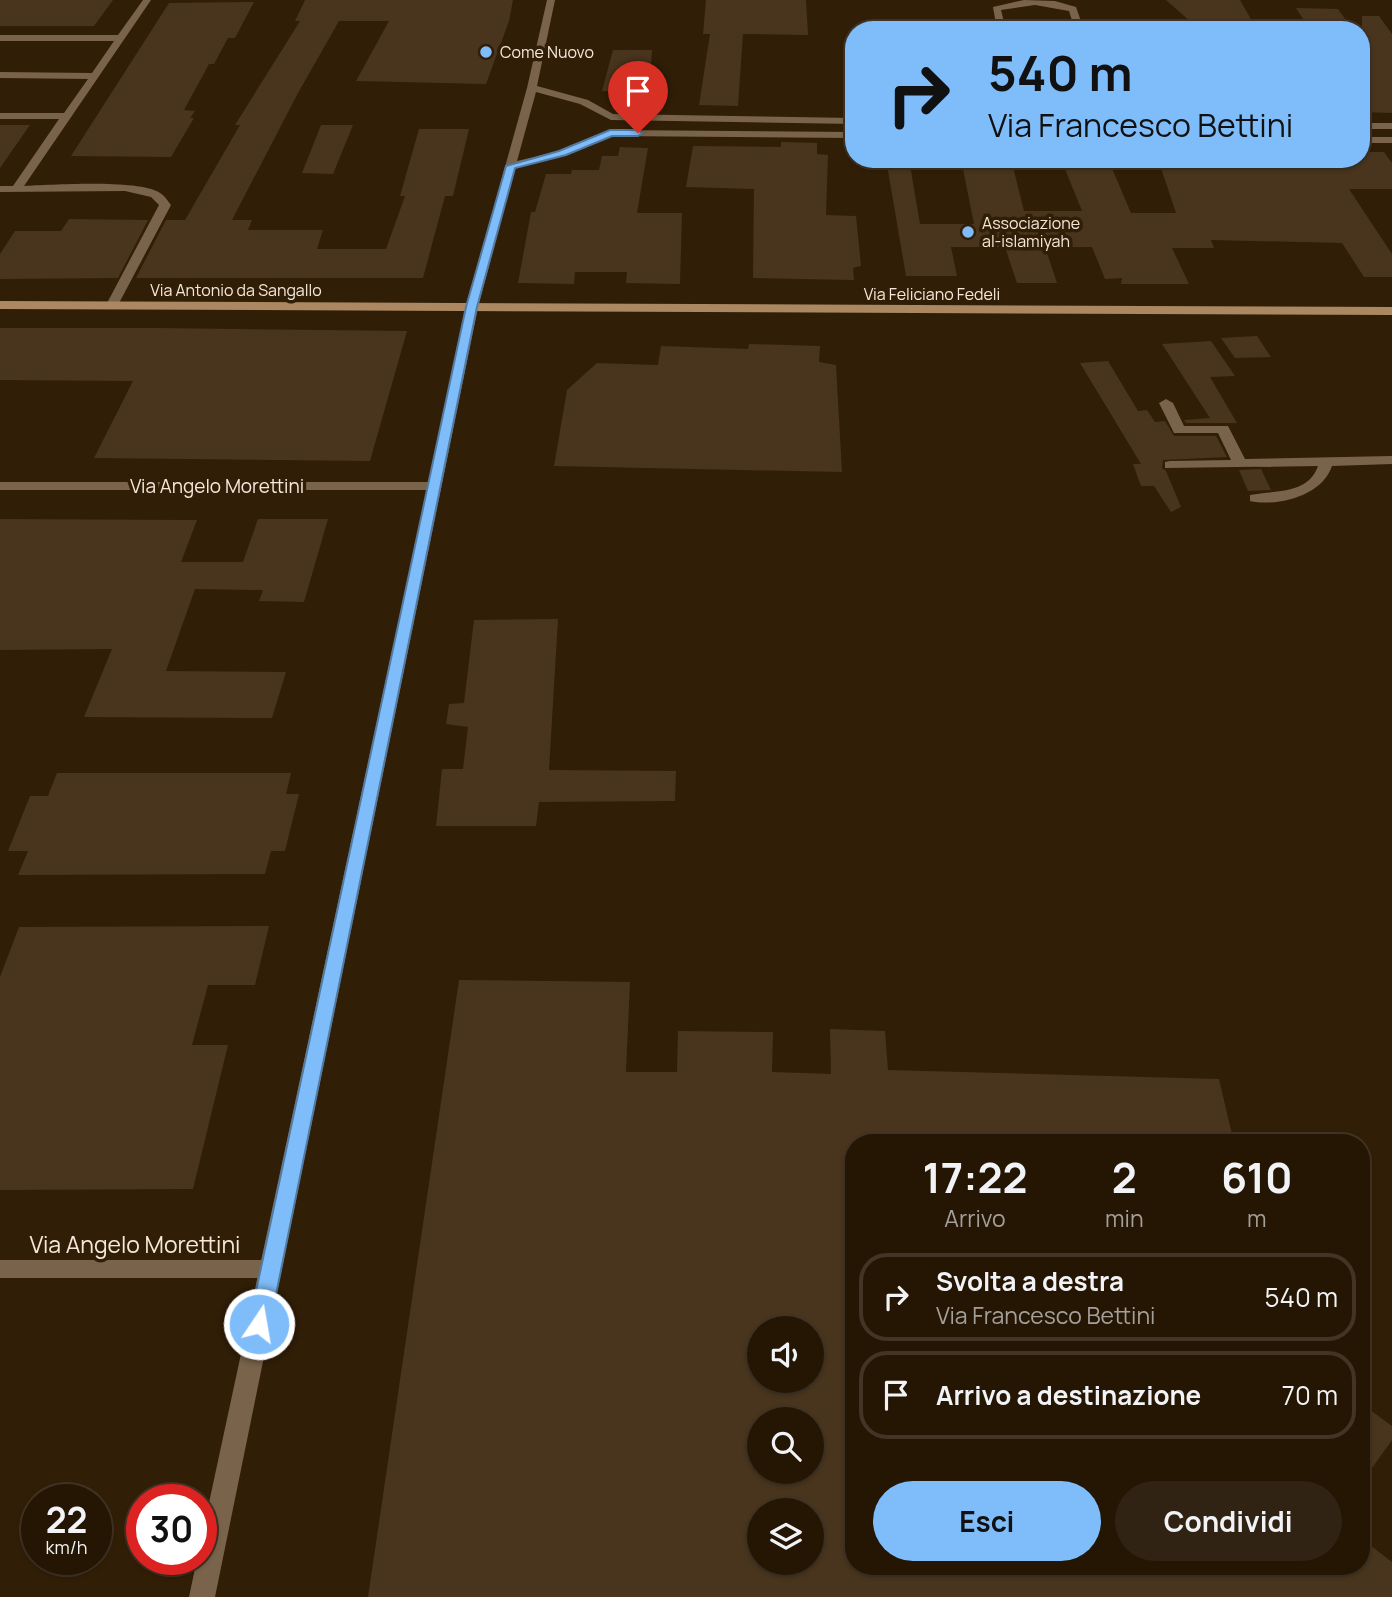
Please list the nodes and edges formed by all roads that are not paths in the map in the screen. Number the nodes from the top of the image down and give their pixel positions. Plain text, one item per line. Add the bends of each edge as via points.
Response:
1 (147, 0) edge
2 (551, 0) edge
3 (999, 21) edge
4 (1077, 21) edge
5 (0, 38) edge
6 (121, 38) junction
7 (0, 75) edge
8 (94, 76) junction
9 (532, 88) junction
10 (0, 116) edge
11 (66, 116) junction
12 (611, 117) junction
13 (845, 121) edge
14 (1370, 125) edge
15 (1392, 126) edge
16 (610, 133) junction
17 (845, 135) edge
18 (1370, 140) edge
19 (1392, 140) edge
20 (511, 166) junction
21 (0, 189) edge
22 (16, 189) junction
23 (112, 304) junction
24 (0, 305) edge
25 (472, 307) junction
26 (1392, 311) edge
27 (1166, 403) dead end
28 (1392, 460) edge
29 (1326, 462) junction
30 (1240, 464) junction
31 (1170, 465) dead end
32 (0, 486) edge
33 (434, 486) junction
34 (1255, 498) dead end
35 (0, 1269) edge
36 (271, 1269) junction
37 (202, 1597) edge

1 - 6 street
2 - 9 street
3 - 4 street via 996,9 1031,2 1066,5 1073,9
5 - 6 street
6 - 8 street
7 - 8 street
8 - 11 street
9 - 12 street via 584,102
9 - 20 street
10 - 11 street
11 - 22 street
12 - 13 street
12 - 16 street
14 - 15 street
16 - 17 street
16 - 20 street via 563,153
18 - 19 street
20 - 25 street
21 - 22 street
22 - 23 street via 125,188 155,194 165,205
23 - 24 street, Via Antonio da Sangallo
23 - 25 street, Via Antonio da Sangallo
25 - 26 street, Via Feliciano Fedeli
25 - 33 street
27 - 30 street via 1179,429 1223,429
28 - 29 street
29 - 30 street
29 - 34 street via 1320,480 1309,488
30 - 31 street
32 - 33 lane, Via Angelo Morettini
33 - 36 street
35 - 36 lane, Via Angelo Morettini
36 - 37 street

